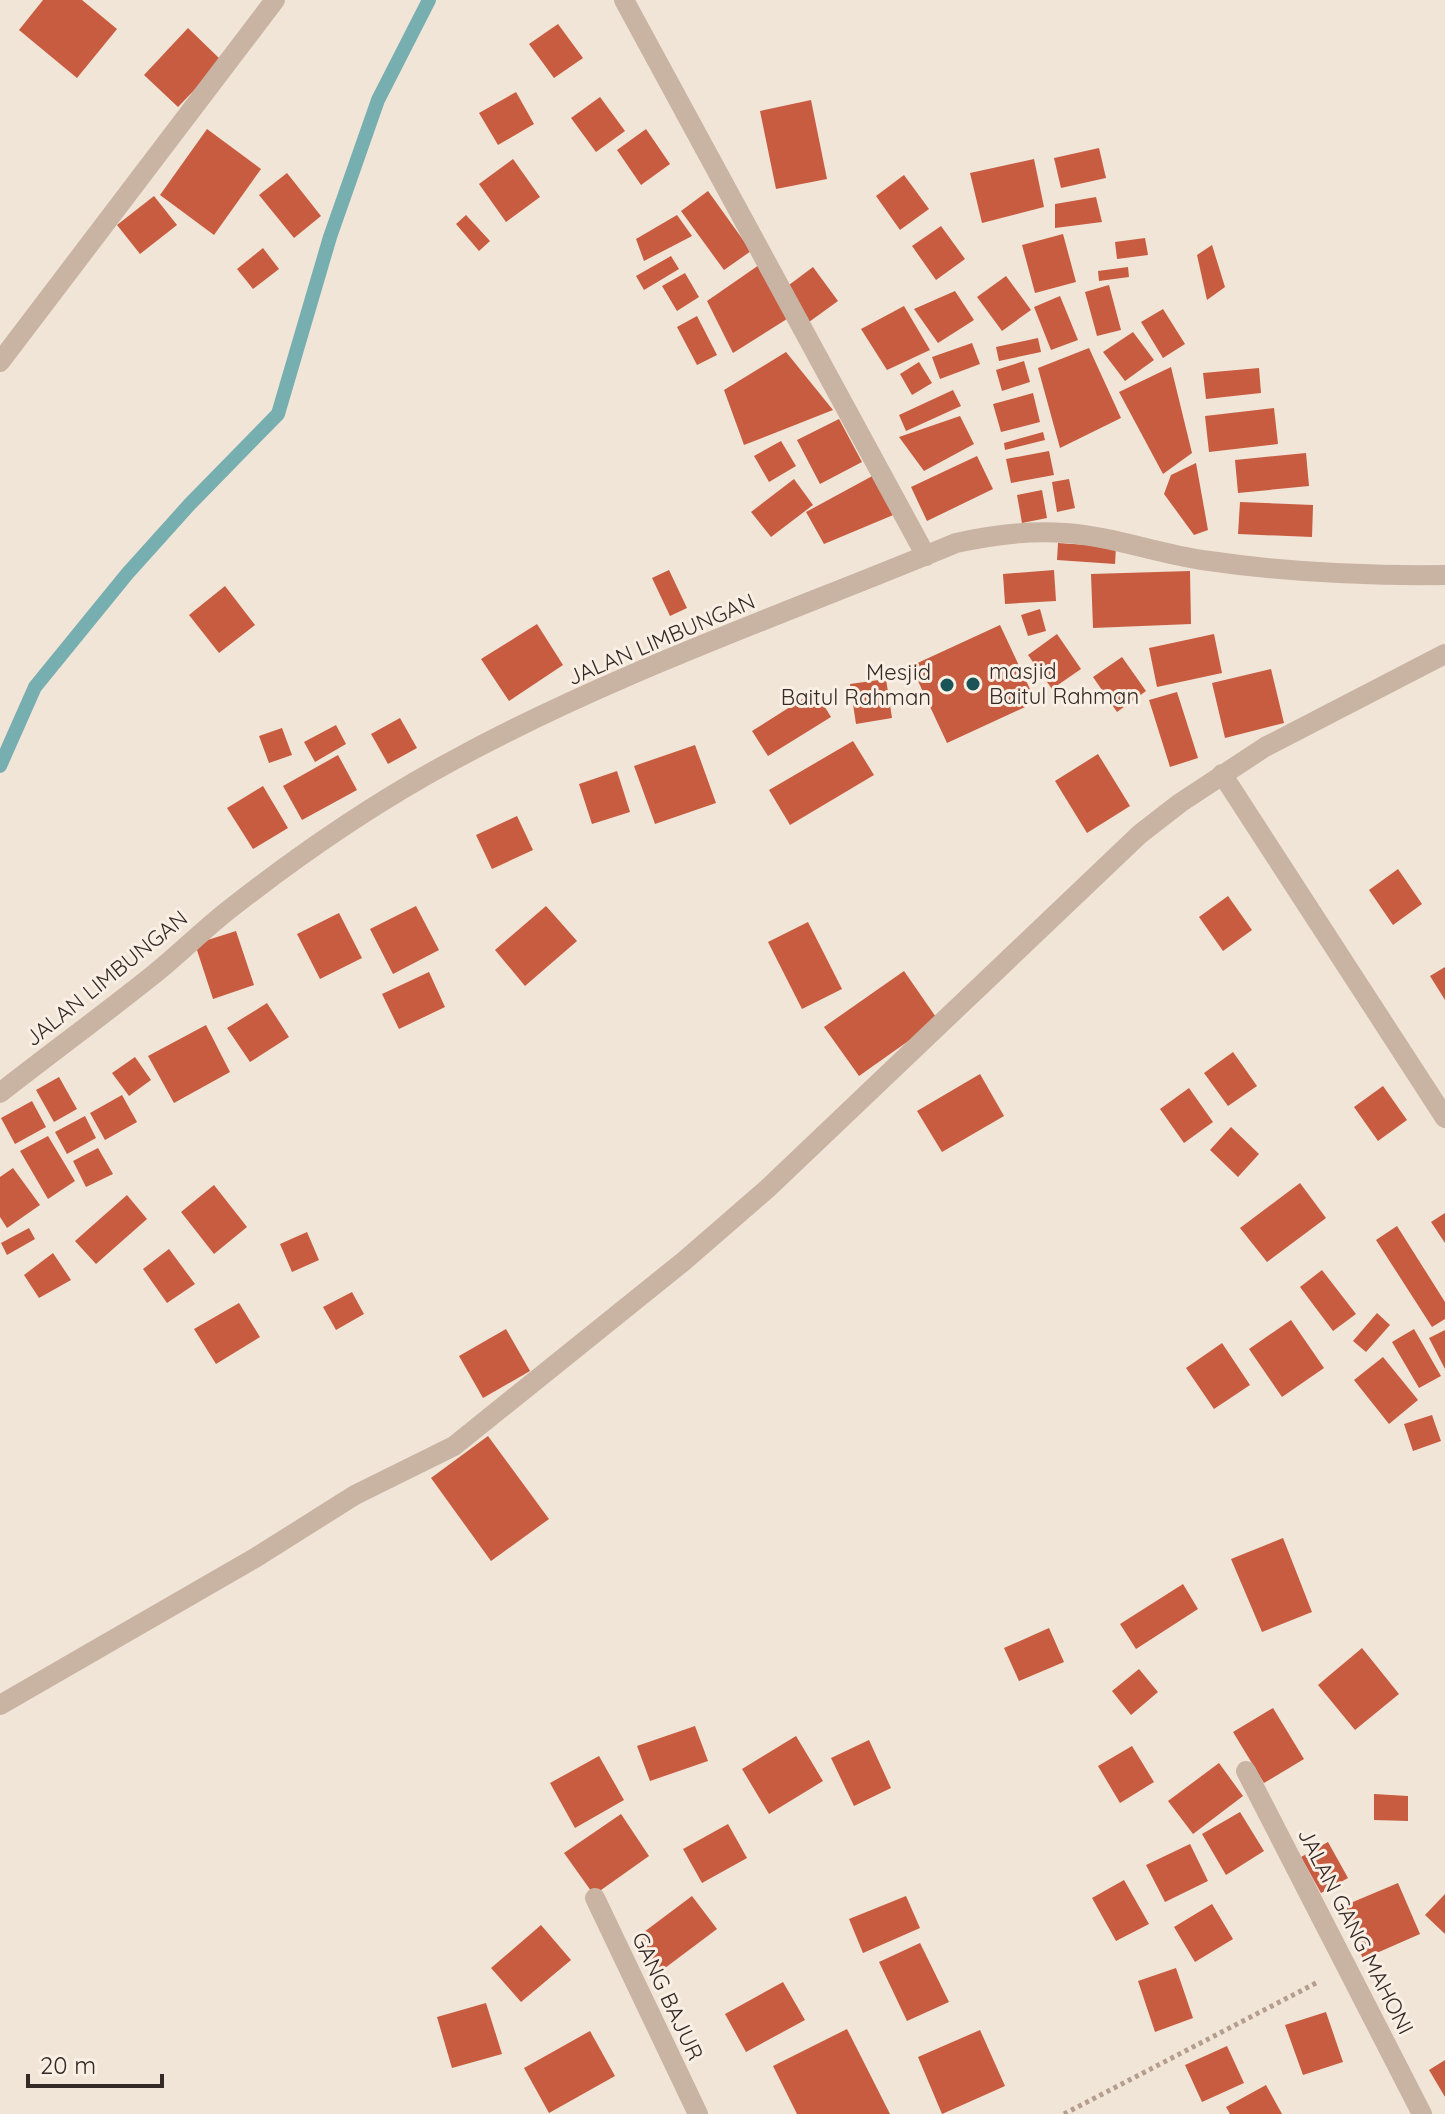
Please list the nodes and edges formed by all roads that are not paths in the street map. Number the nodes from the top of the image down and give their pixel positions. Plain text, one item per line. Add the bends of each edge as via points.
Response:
1 (275, 0) edge
2 (624, 0) edge
3 (0, 362) edge
4 (926, 556) junction
5 (1445, 575) edge
6 (1445, 654) edge
7 (1222, 774) junction
8 (0, 1093) edge
9 (1445, 1118) edge
10 (0, 1705) edge
11 (1246, 1771) dead end
12 (595, 1898) dead end
13 (698, 2114) edge
14 (1422, 2114) edge

1 - 3 street
2 - 4 street
4 - 5 street, JALAN LIMBUNGAN via 992,535 1067,533 1257,568
4 - 8 street, JALAN LIMBUNGAN via 614,683 450,761 296,858
6 - 7 street
7 - 9 street
7 - 10 street via 1101,868 756,1199 454,1446 355,1495
11 - 14 street, JALAN GANG MAHONI
12 - 13 street, GANG BAJUR

